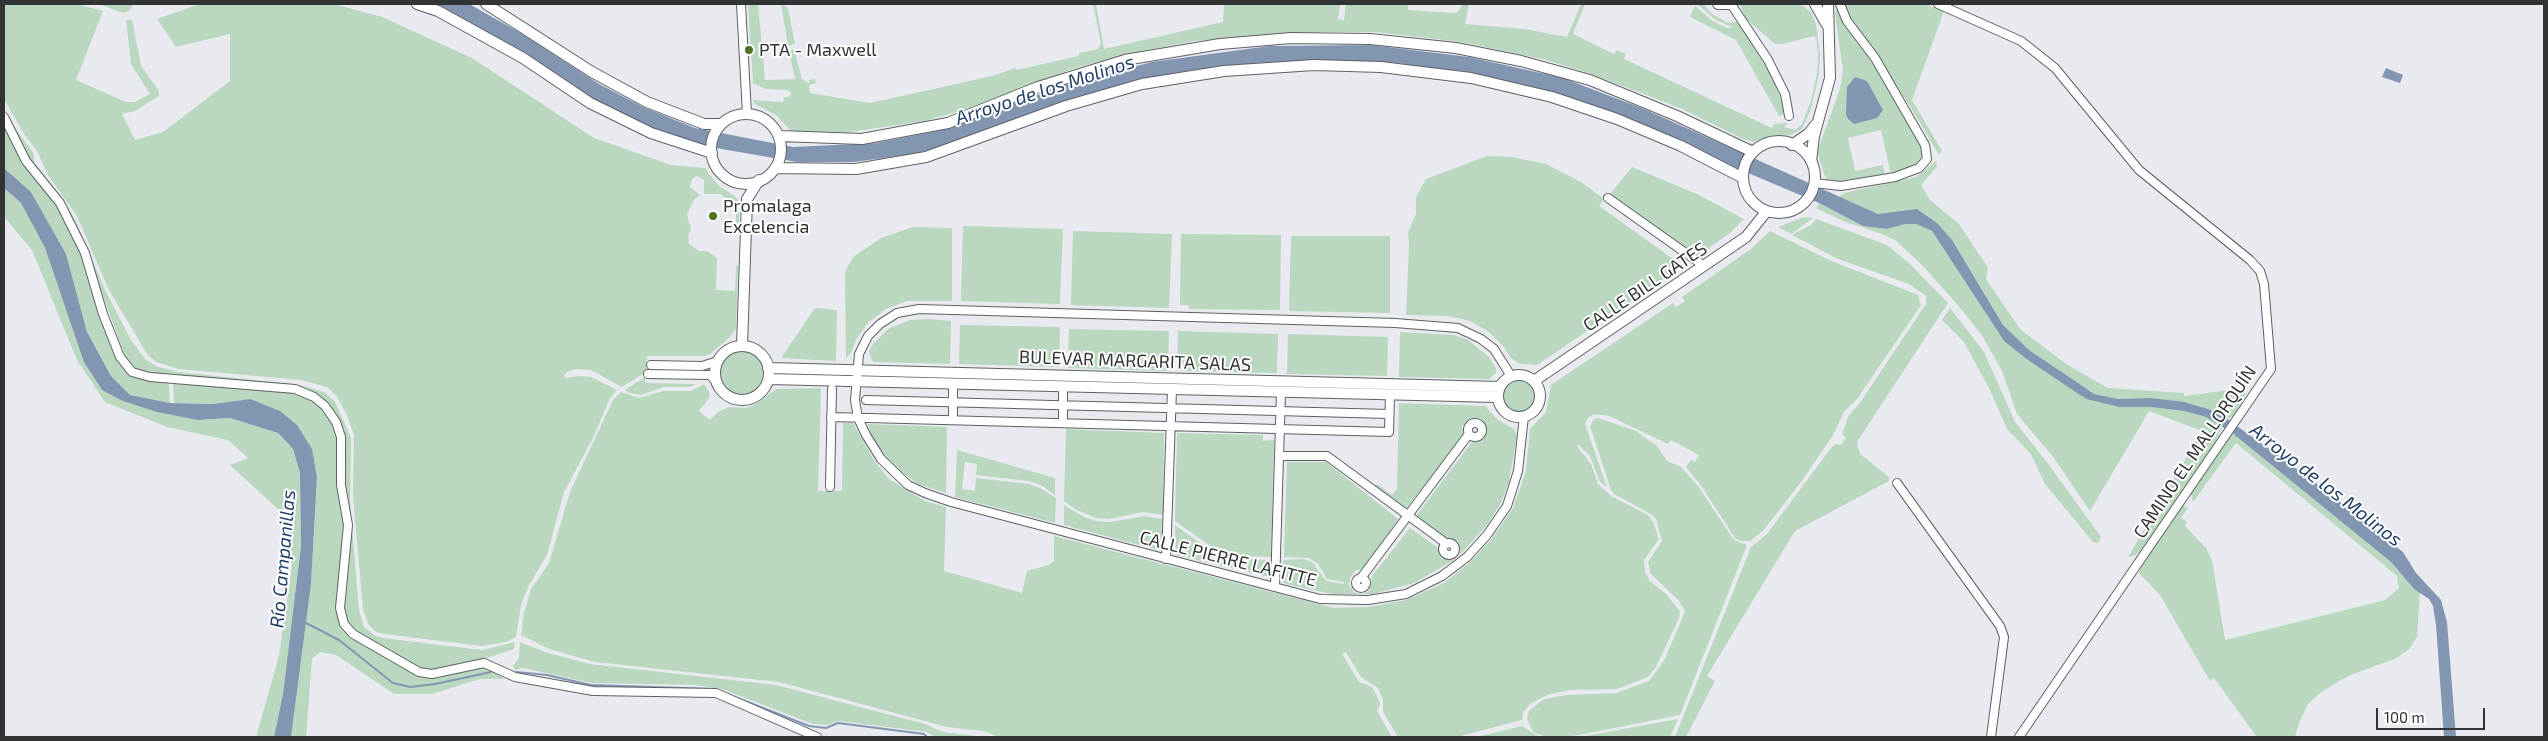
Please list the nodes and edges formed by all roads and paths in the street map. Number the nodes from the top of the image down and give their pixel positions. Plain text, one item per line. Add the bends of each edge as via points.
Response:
1 (417, 4) edge
2 (486, 4) edge
3 (741, 4) edge
4 (1718, 4) edge
5 (1730, 4) edge
6 (1816, 4) edge
7 (1828, 4) edge
8 (1840, 4) edge
9 (1938, 4) edge
10 (1828, 28) junction
11 (747, 114) junction
12 (1790, 116) dead end
13 (4, 118) edge
14 (1819, 120) junction
15 (721, 124) junction
16 (778, 136) junction
17 (1792, 145) junction
18 (1752, 152) junction
19 (712, 153) junction
20 (1811, 161) junction
21 (775, 168) junction
22 (1742, 178) junction
23 (759, 180) junction
24 (734, 182) junction
25 (1814, 183) junction
26 (1608, 198) dead end
27 (747, 199) junction
28 (1766, 212) junction
29 (1704, 266) junction
30 (742, 346) junction
31 (718, 362) junction
32 (651, 365) dead end
33 (768, 368) junction
34 (857, 370) junction
35 (648, 374) dead end
36 (1511, 376) junction
37 (769, 379) junction
38 (855, 381) junction
39 (1534, 381) junction
40 (717, 383) junction
41 (953, 383) junction
42 (1063, 386) junction
43 (832, 389) dead end
44 (1172, 389) junction
45 (1281, 392) junction
46 (1498, 392) junction
47 (1390, 395) junction
48 (866, 400) dead end
49 (953, 402) junction
50 (1063, 406) junction
51 (1171, 408) junction
52 (1281, 412) junction
53 (1389, 414) junction
54 (1524, 416) junction
55 (832, 417) junction
56 (858, 418) junction
57 (954, 420) junction
58 (1063, 423) junction
59 (1170, 426) junction
60 (1280, 429) junction
61 (1471, 435) dead end
62 (1279, 457) junction
63 (1897, 483) dead end
64 (830, 487) dead end
65 (1408, 518) junction
66 (1445, 546) dead end
67 (1166, 559) junction
68 (1363, 578) dead end
69 (1275, 587) junction
70 (817, 737) edge
71 (1991, 737) edge
72 (2019, 737) edge

1 - 19 street via 522,58 590,104 651,133
2 - 15 street via 592,72 647,102 704,124
3 - 11 street
4 - 5 street
5 - 12 street via 1768,60 1785,94
6 - 10 street
7 - 10 street
8 - 25 street via 1847,21 1875,58 1925,145 1927,159 1919,168 1895,177 1841,186
9 - 72 street, CAMINO EL MALLORQUÍN via 2021,41 2055,68 2139,170 2250,260 2260,272 2264,284 2271,369
10 - 14 street via 1830,78
11 - 15 street
11 - 16 street via 757,115 770,123
13 - 70 street via 26,161 60,203 84,253 120,357 132,372 150,378 295,389 314,397 330,414 341,437 341,485 348,526 340,608 344,624 352,634 419,672 432,674 484,662 515,678 594,691 716,693
14 - 17 street via 1808,134
14 - 20 street
15 - 19 street via 712,143
16 - 18 street via 862,139 948,123 1038,87 1125,60 1220,44 1291,38 1370,39 1456,48 1590,80
16 - 21 street via 781,156
17 - 18 street via 1775,142
17 - 20 street
18 - 22 street
19 - 24 street via 720,171
20 - 25 street
21 - 22 street via 856,169 926,157 1066,106 1142,84 1224,71 1314,65 1381,68 1471,78 1552,97 1617,119 1681,146
21 - 23 street
22 - 28 street via 1751,201
23 - 24 street
23 - 27 street
24 - 27 street via 741,187
25 - 28 street via 1802,205 1780,214
26 - 29 street
27 - 30 street
28 - 29 street, CALLE BILL GATES via 1746,237
29 - 39 street, CALLE BILL GATES
30 - 31 street via 729,349
30 - 33 street via 750,346 760,352
31 - 32 street via 702,366
31 - 40 street via 715,368
33 - 34 street, BULEVAR MARGARITA SALAS
33 - 37 street
34 - 36 street, CALLE PIERRE LAFITTE via 862,346 880,324 897,313 919,309 1395,323 1458,328 1494,349
34 - 38 street, CALLE PIERRE LAFITTE
34 - 46 street, BULEVAR MARGARITA SALAS
35 - 40 street via 710,375
36 - 39 street via 1525,375
36 - 46 street via 1503,381
37 - 38 street, BULEVAR MARGARITA SALAS
37 - 40 street via 760,394 743,400 732,399
38 - 41 street, BULEVAR MARGARITA SALAS
38 - 56 street, CALLE PIERRE LAFITTE
39 - 54 street via 1540,401 1532,413
41 - 42 street, BULEVAR MARGARITA SALAS
41 - 49 street
42 - 44 street, BULEVAR MARGARITA SALAS
42 - 50 street
43 - 55 street
44 - 45 street, BULEVAR MARGARITA SALAS
44 - 51 street
45 - 47 street, BULEVAR MARGARITA SALAS
45 - 52 street
46 - 47 street, BULEVAR MARGARITA SALAS
46 - 54 street via 1502,410 1511,416
47 - 53 street
48 - 49 street
49 - 50 street
49 - 57 street
50 - 51 street
50 - 58 street
51 - 52 street
51 - 59 street
52 - 53 street
52 - 60 street
53 - 60 street via 1389,432
54 - 69 street, CALLE PIERRE LAFITTE via 1518,471 1506,506 1487,535 1442,576 1406,594 1368,600 1320,599
55 - 56 street
55 - 64 street
56 - 57 street
56 - 67 street, CALLE PIERRE LAFITTE via 880,459 908,485 925,494
57 - 58 street
58 - 59 street
59 - 60 street
59 - 67 street
60 - 62 street
61 - 65 street
62 - 65 street via 1327,456
62 - 69 street
63 - 71 street via 2002,631 2003,651
65 - 66 street
65 - 68 street
67 - 69 street, CALLE PIERRE LAFITTE

